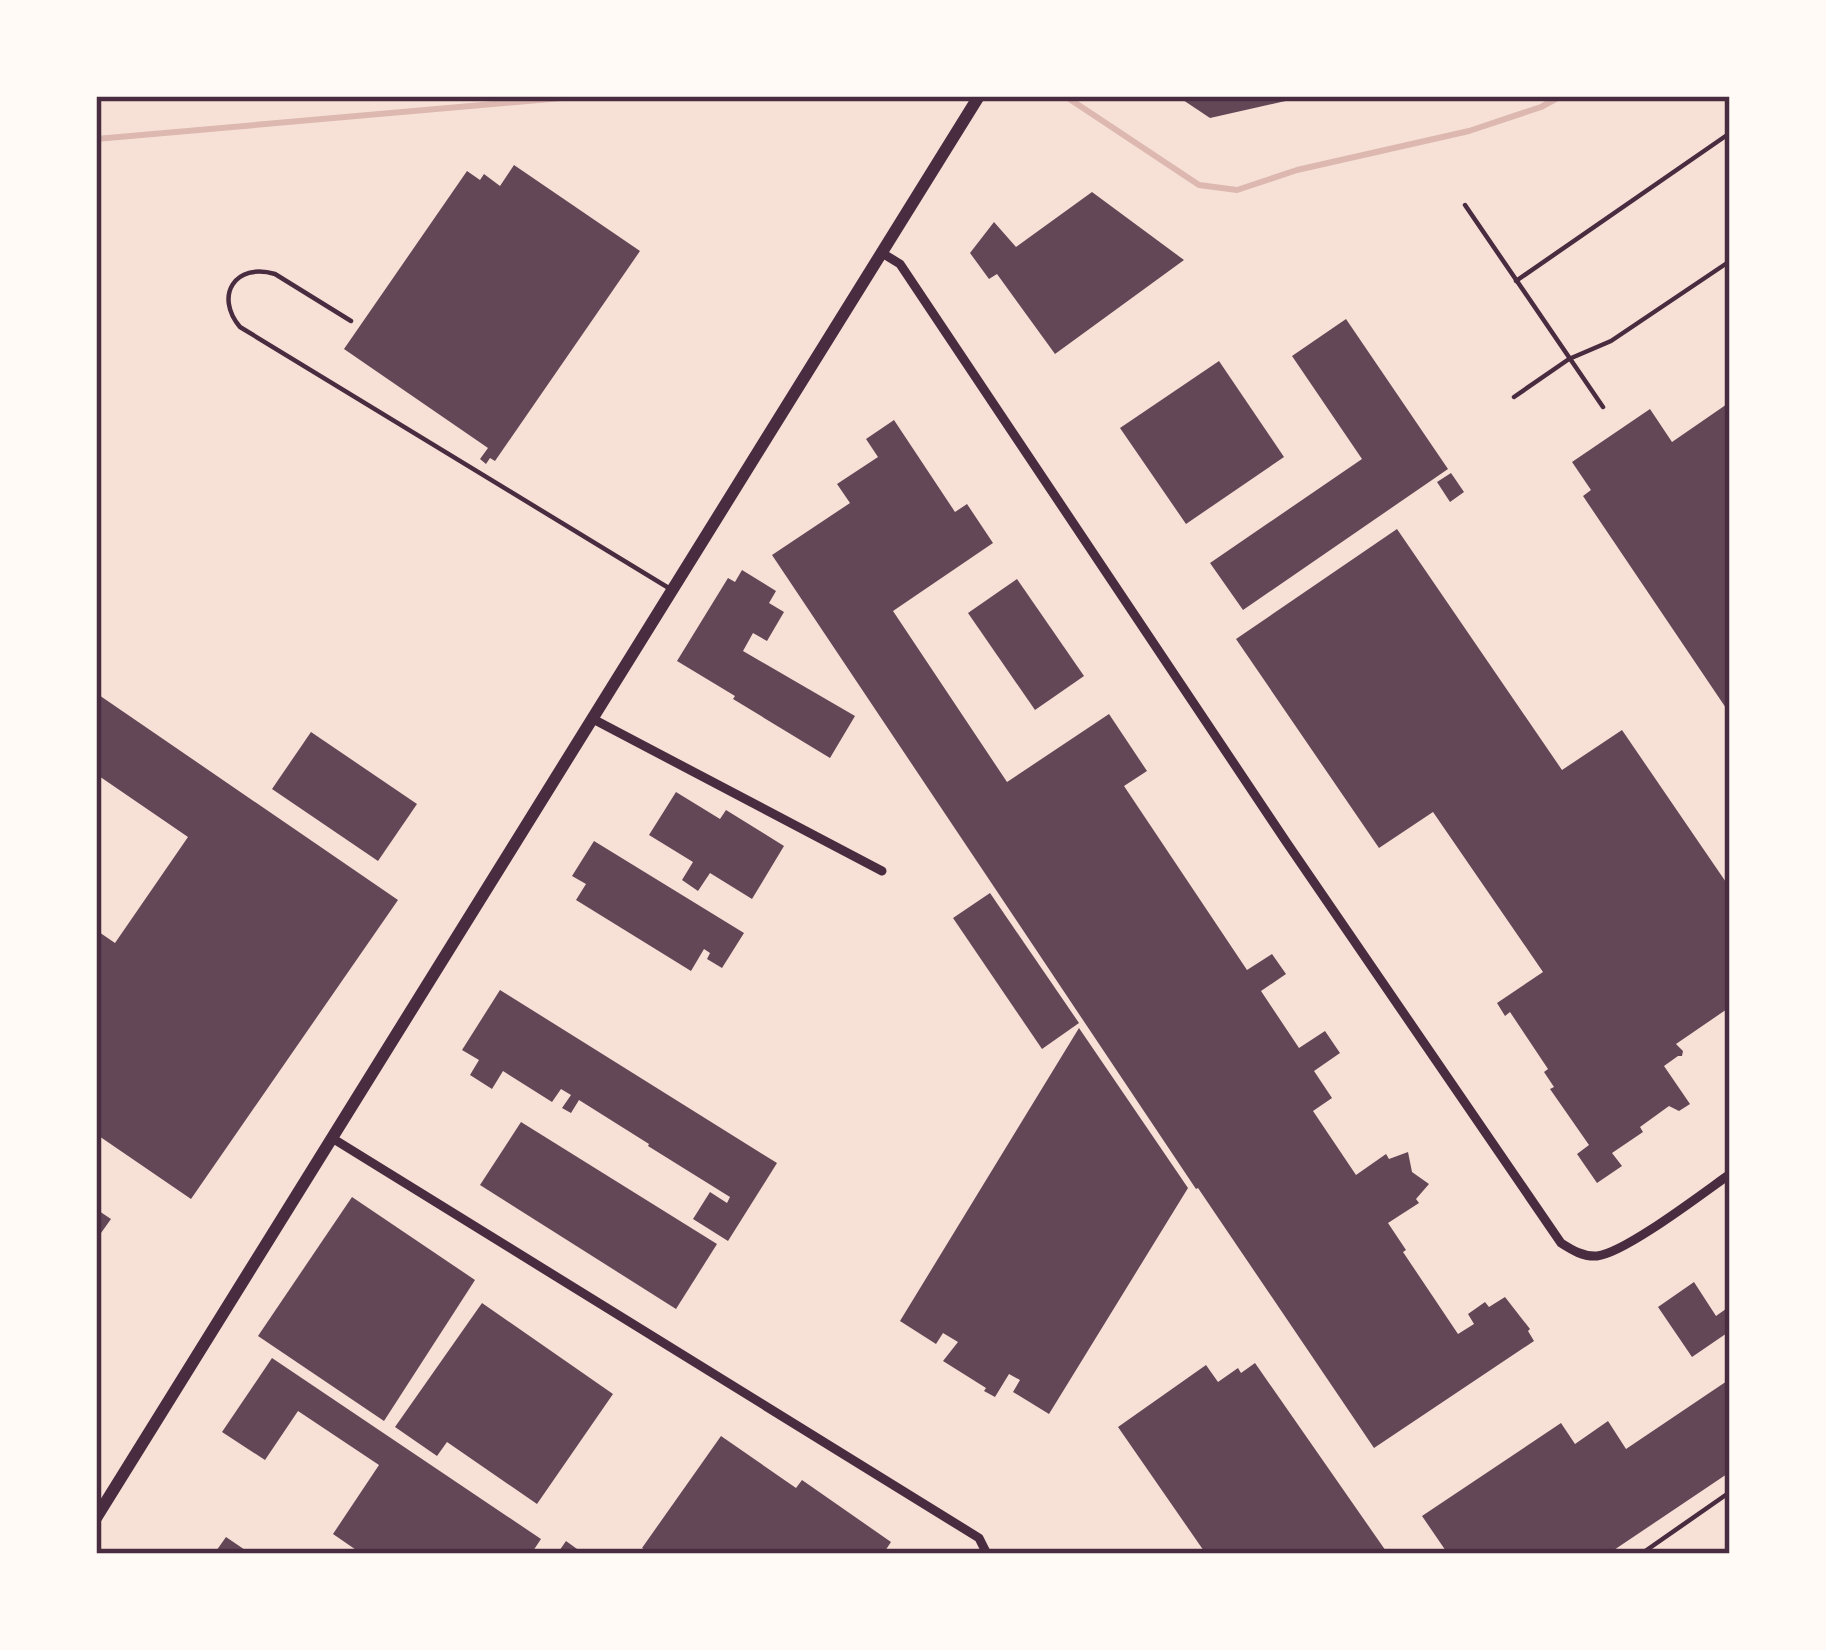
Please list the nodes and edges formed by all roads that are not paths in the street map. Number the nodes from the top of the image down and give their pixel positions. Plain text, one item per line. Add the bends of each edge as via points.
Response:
1 (979, 96) edge
2 (1730, 134) edge
3 (1465, 205) dead end
4 (882, 253) junction
5 (1730, 261) edge
6 (1516, 281) junction
7 (351, 321) dead end
8 (1569, 359) junction
9 (1514, 397) dead end
10 (1603, 407) dead end
11 (672, 590) junction
12 (593, 719) junction
13 (882, 871) dead end
14 (332, 1138) junction
15 (1730, 1174) edge
16 (1730, 1492) edge
17 (96, 1518) edge
18 (986, 1551) edge
19 (1641, 1554) edge

1 - 4 street
2 - 6 lane
3 - 6 lane
4 - 11 street
4 - 15 street via 900,264 1561,1243 1598,1256 1623,1246
5 - 8 lane via 1611,341
6 - 8 lane
7 - 11 lane via 264,270 231,286 228,303 240,327
8 - 9 lane
8 - 10 lane
11 - 12 street
12 - 13 street
12 - 14 street
14 - 17 street
14 - 18 street via 979,1538
16 - 19 lane

